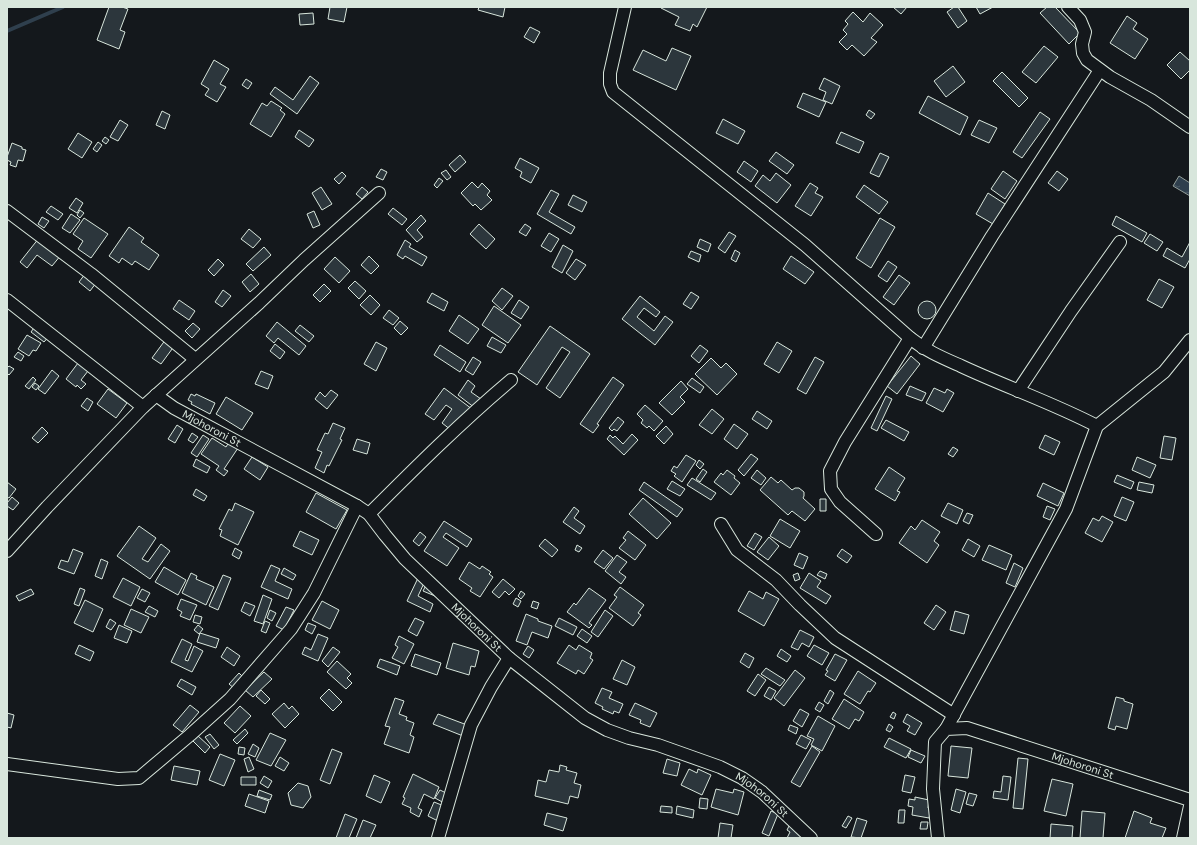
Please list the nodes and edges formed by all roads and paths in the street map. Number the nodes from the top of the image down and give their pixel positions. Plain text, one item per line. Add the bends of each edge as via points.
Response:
1 (625, 7) edge
2 (1068, 7) edge
3 (1100, 70) junction
4 (1190, 127) edge
5 (379, 193) dead end
6 (7, 211) edge
7 (1120, 242) dead end
8 (7, 300) edge
9 (910, 338) junction
10 (1190, 340) edge
11 (923, 348) junction
12 (195, 359) junction
13 (511, 380) dead end
14 (1018, 391) junction
15 (156, 395) junction
16 (143, 407) junction
17 (1097, 426) junction
18 (357, 506) junction
19 (369, 514) junction
20 (721, 524) dead end
21 (876, 534) dead end
22 (7, 551) edge
23 (509, 658) junction
24 (954, 715) junction
25 (946, 729) junction
26 (7, 764) edge
27 (1190, 800) edge
28 (1190, 806) edge
29 (940, 837) edge
30 (438, 838) edge
31 (811, 838) edge
32 (1183, 838) edge

1 - 9 street via 610,73 613,92 804,245
2 - 3 street via 1080,20 1085,32 1083,53 1087,60
3 - 4 street
3 - 11 street
5 - 12 street
6 - 12 street via 91,274
7 - 14 street
8 - 16 street
9 - 11 street
9 - 21 street via 845,442 830,471 831,489 840,502
10 - 17 street via 1164,372
11 - 14 street
12 - 15 street
13 - 19 street via 424,458
14 - 17 street
15 - 16 street
15 - 18 street, Mjohoroni St via 174,408
16 - 22 street
17 - 24 street via 1066,510
18 - 19 street, Mjohoroni St
18 - 26 street via 314,593 291,629 230,700 139,778 118,779
19 - 23 street, Mjohoroni St via 405,559
20 - 24 street via 737,550 776,580 834,638
23 - 30 street via 471,725
23 - 31 street, Mjohoroni St via 585,718 607,730 720,767 742,778 762,792
24 - 25 street
25 - 27 street, Mjohoroni St via 967,728
25 - 29 street via 935,742 933,789
28 - 32 street

